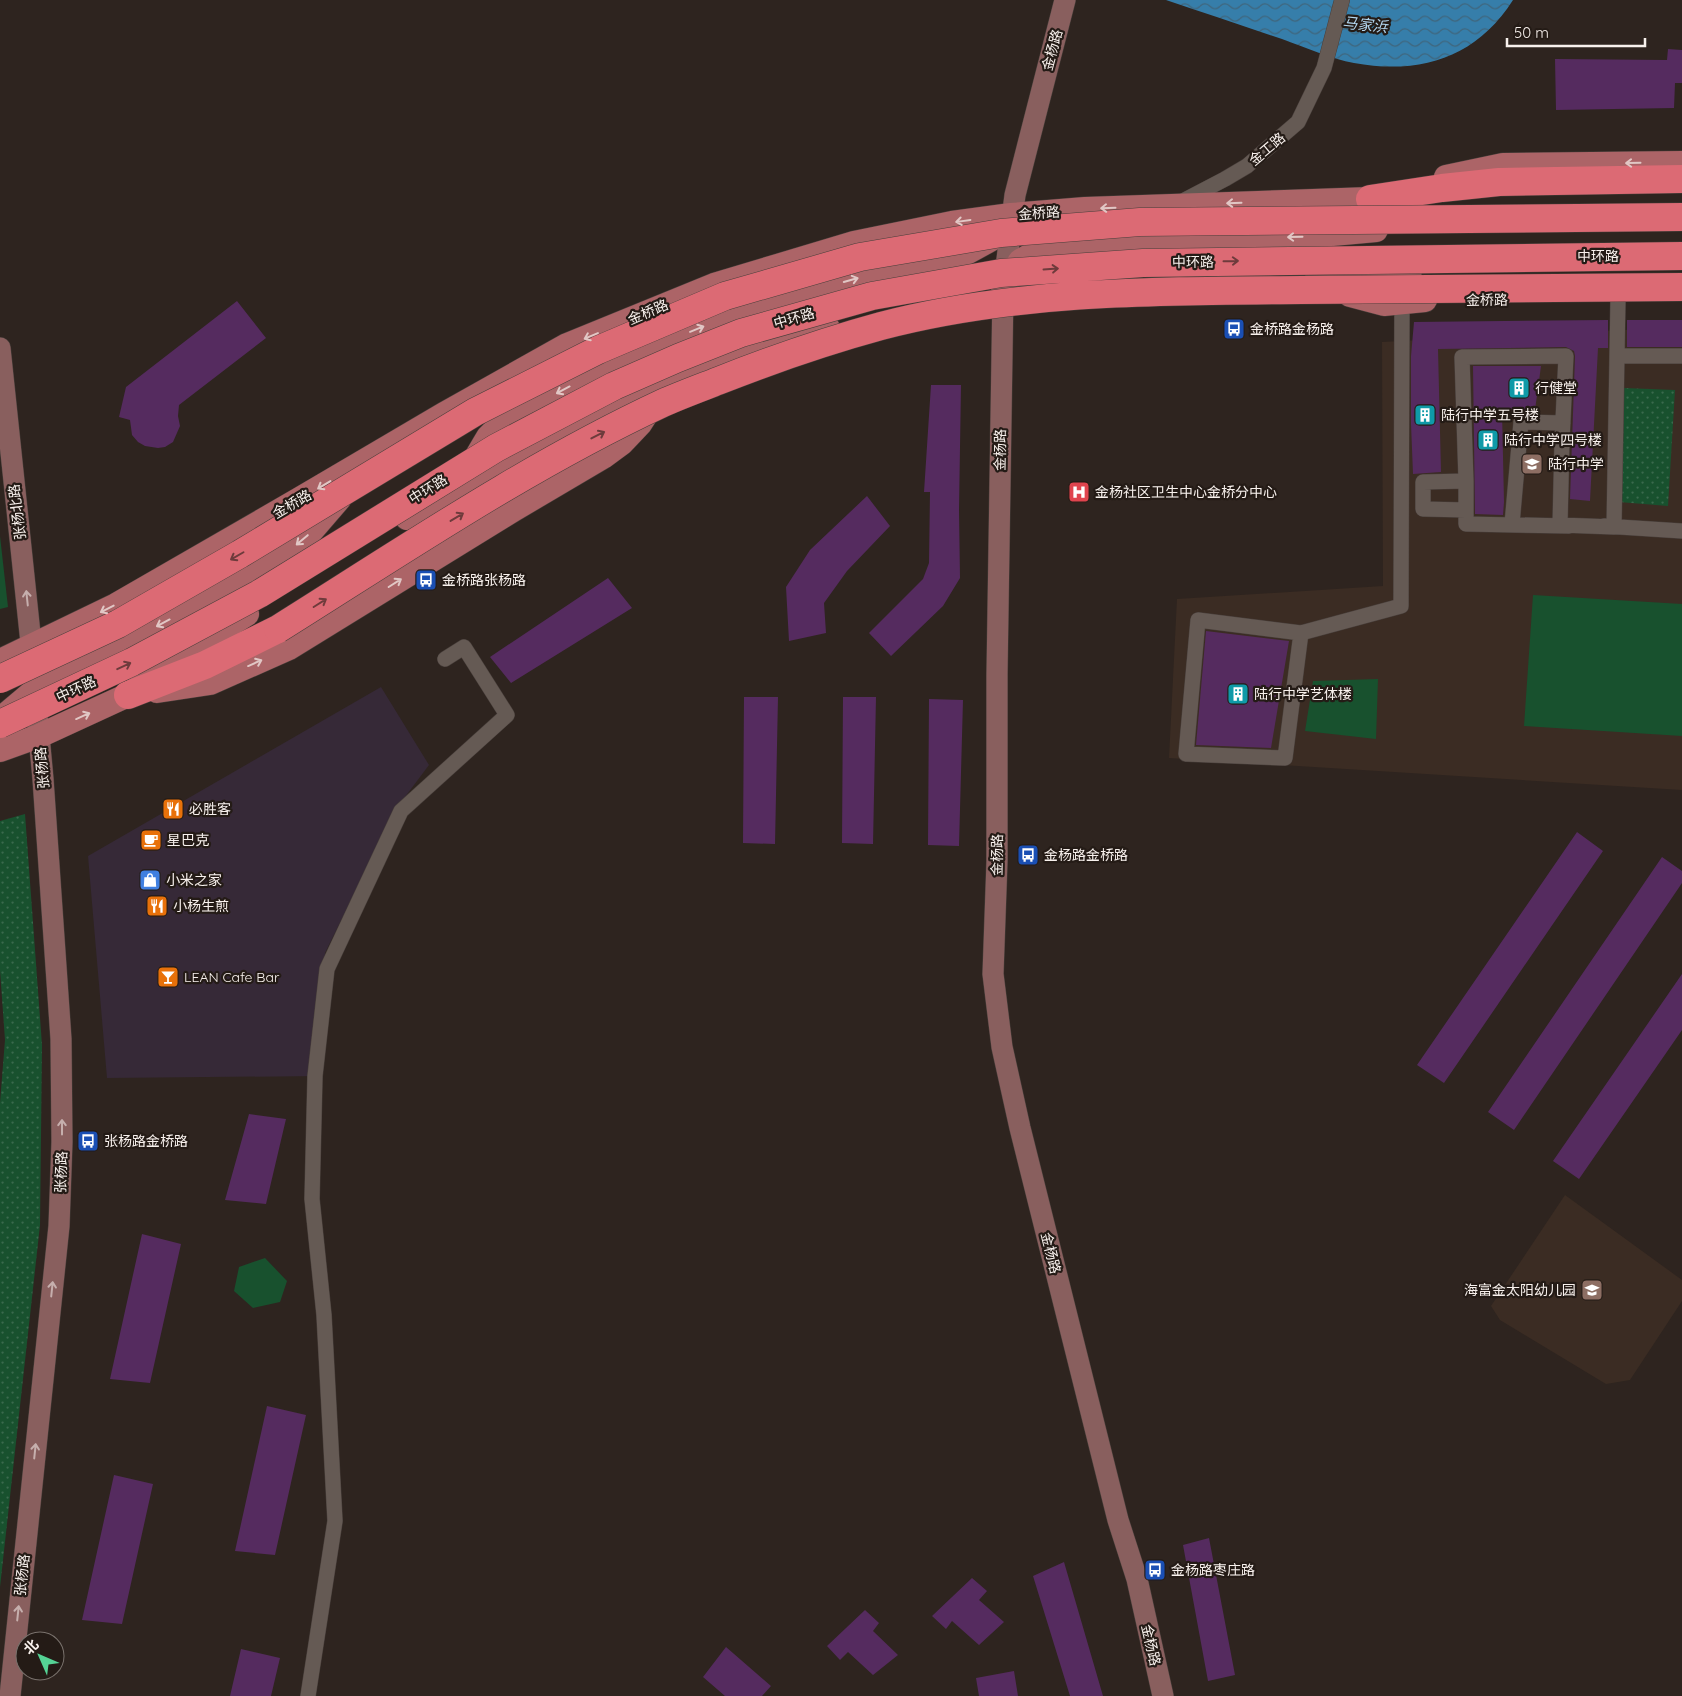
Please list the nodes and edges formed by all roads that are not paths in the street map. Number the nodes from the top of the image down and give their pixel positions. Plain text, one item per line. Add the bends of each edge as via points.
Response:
1 (1065, 0) edge
2 (1342, 0) edge
3 (1682, 163) edge
4 (1682, 179) edge
5 (1370, 199) junction
6 (1175, 205) junction
7 (1011, 215) junction
8 (1682, 217) edge
9 (1482, 218) junction
10 (1123, 242) junction
11 (1682, 256) edge
12 (1682, 262) edge
13 (1295, 280) junction
14 (1682, 287) edge
15 (1204, 290) junction
16 (1002, 291) junction
17 (1618, 298) junction
18 (1682, 298) edge
19 (1402, 302) junction
20 (0, 348) edge
21 (652, 348) junction
22 (1617, 356) junction
23 (1682, 356) edge
24 (678, 358) junction
25 (664, 384) junction
26 (590, 413) junction
27 (1563, 423) junction
28 (381, 451) junction
29 (1466, 481) junction
30 (458, 488) junction
31 (1466, 510) junction
32 (1512, 524) junction
33 (1560, 525) junction
34 (1614, 527) junction
35 (1682, 531) edge
36 (1301, 632) junction
37 (32, 646) junction
38 (445, 659) dead end
39 (0, 661) edge
40 (0, 679) edge
41 (0, 686) edge
42 (35, 690) junction
43 (128, 695) junction
44 (0, 720) edge
45 (0, 724) edge
46 (38, 736) junction
47 (0, 750) edge
48 (10, 1696) edge
49 (308, 1696) edge
50 (1162, 1696) edge

1 - 7 street, 金杨路
2 - 6 street, 金工路 via 1324,68 1298,122 1247,166
3 -> 5 main road, 金桥路 via 1503,165 1419,183
4 - 5 highway via 1499,182
5 -> 6 main road, 金桥路
5 - 9 main road, 金桥路
6 -> 7 main road, 金桥路
6 - 10 street, 金工路
7 - 16 street, 金杨路
21 -> 7 main road via 745,310 865,276 959,257 990,240
7 -> 28 main road, 金桥路 via 854,243 714,284 568,345
8 - 9 main road, 金桥路
8 -> 40 highway, bridge via 1140,222 1001,233 860,257 725,296 598,350 475,412 118,624
9 -> 10 main road via 1311,236
10 - 16 main road via 1045,247 1020,261
24 -> 11 highway, 中环路, bridge via 741,333 872,296 1001,273 1143,263
12 - 13 main road, 金桥路 via 1476,266
13 - 16 main road, 金桥路 via 1235,279
13 - 19 main road, 金桥路 via 1384,304
14 - 15 highway, bridge
15 - 24 highway, bridge via 1086,287 1004,291 922,301 804,325
43 -> 15 highway, bridge via 205,666 278,629 516,481 594,437 666,402 742,372 883,326 966,308 1043,298
16 - 25 main road, 金桥路 via 876,314 751,351
16 - 50 street, 金杨路 via 998,861 993,974 1002,1047 1020,1128 1118,1520 1137,1579
17 - 18 main road, 金桥路
17 - 19 main road, 金桥路
17 - 22 street
19 - 36 street via 1401,606
37 -> 20 street, 张杨北路
21 - 26 main road
21 -> 30 main road via 583,379 502,423 488,437
22 - 23 street
22 - 34 street
45 -> 24 highway, 中环路, bridge via 132,662 259,594 496,448 614,386
25 - 26 main road, 金桥路
43 -> 25 main road, 金桥路 via 210,683 288,648 603,457 640,424
26 - 30 main road, 金桥路
27 - 29 street via 1566,356 1462,357
27 - 32 street via 1521,422
27 - 33 street
28 -> 37 main road, 金桥路 via 116,605
28 -> 42 main road via 309,534 287,553 208,600
29 - 31 street
29 - 31 street via 1423,482 1422,509
30 - 43 main road, 金桥路 via 246,614
31 - 32 street via 1466,524
32 - 33 street
33 - 34 street
34 - 35 street
36 - 36 street via 1285,758 1186,754 1198,620
37 - 39 main road, 金桥路
37 - 41 main road
37 - 42 street, 张杨路
38 - 49 street via 464,648 507,715 401,811 327,969 315,1076 312,1199 324,1315 335,1521
42 - 44 main road
42 - 46 street, 张杨路
46 -> 43 main road, 金桥路
46 - 47 main road, 金桥路
48 -> 46 street, 张杨路 via 59,1226 62,1142 62,1039

